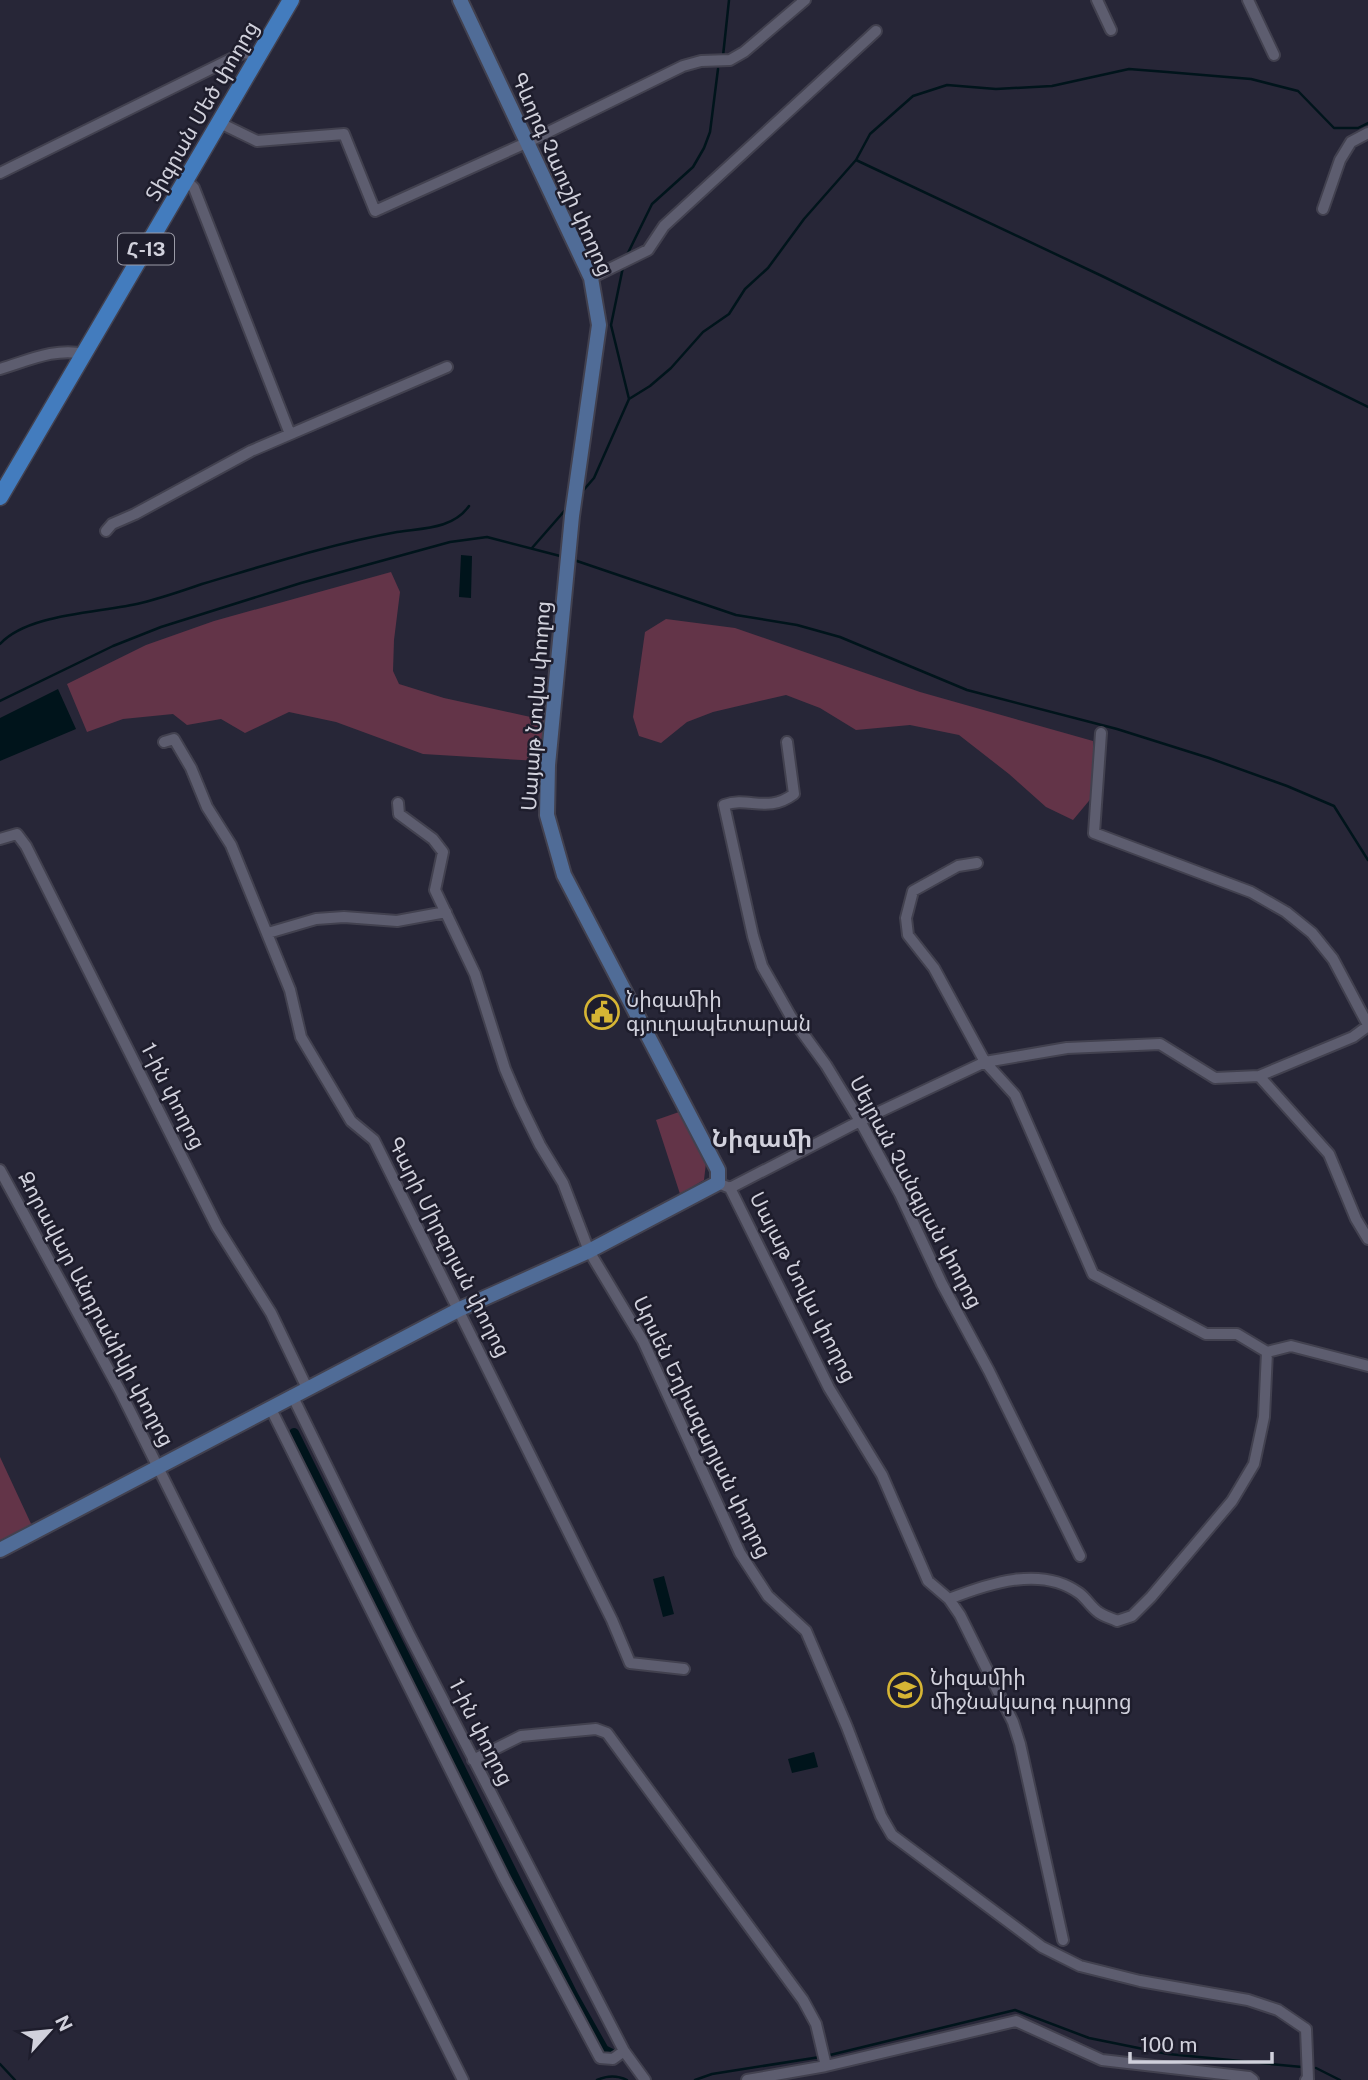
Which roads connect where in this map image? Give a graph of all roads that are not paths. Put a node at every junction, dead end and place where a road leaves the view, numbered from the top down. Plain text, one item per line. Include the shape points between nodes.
1 (291, 0) edge
2 (460, 0) edge
3 (805, 0) edge
4 (1097, 0) edge
5 (1248, 0) edge
6 (876, 30) dead end
7 (1111, 30) dead end
8 (260, 55) junction
9 (1274, 55) dead end
10 (220, 123) junction
11 (1368, 133) edge
12 (526, 142) junction
13 (0, 173) edge
14 (186, 180) junction
15 (1322, 209) dead end
16 (591, 278) junction
17 (84, 354) junction
18 (447, 366) dead end
19 (0, 369) edge
20 (290, 434) junction
21 (0, 498) edge
22 (572, 516) joint
23 (106, 531) dead end
24 (1101, 733) dead end
25 (164, 742) dead end
26 (787, 742) dead end
27 (398, 803) dead end
28 (0, 839) edge
29 (977, 863) dead end
30 (446, 912) junction
31 (268, 933) junction
32 (1368, 1025) edge
33 (985, 1062) junction
34 (1259, 1076) junction
35 (860, 1121) junction
36 (0, 1170) edge
37 (724, 1185) junction
38 (1368, 1238) edge
39 (589, 1251) junction
40 (460, 1309) junction
41 (1267, 1352) junction
42 (1368, 1366) edge
43 (307, 1388) junction
44 (292, 1395) junction
45 (270, 1407) junction
46 (158, 1466) junction
47 (0, 1550) edge
48 (1080, 1556) dead end
49 (949, 1599) junction
50 (409, 1634) junction
51 (389, 1644) junction
52 (684, 1669) dead end
53 (473, 1760) junction
54 (1063, 1940) dead end
55 (624, 2051) junction
56 (826, 2066) junction
57 (463, 2080) edge
58 (645, 2080) edge
59 (747, 2080) edge
60 (1254, 2080) edge
61 (1306, 2080) edge

1 - 8 main road, Տիգրան Մեծ փողոց / Հ-13
2 - 12 main road, Գևորգ Չաուշի փողոց
3 - 12 street via 730,60 683,66
4 - 7 street
5 - 9 street
6 - 16 street via 664,226 648,250
8 - 10 main road, Տիգրան Մեծ փողոց / Հ-13
8 - 13 street via 243,53
10 - 12 street via 257,141 344,134 375,211
10 - 14 main road, Տիգրան Մեծ փողոց / Հ-13
11 - 15 street via 1351,142 1340,160
12 - 16 main road, Գևորգ Չաուշի փողոց
14 - 17 main road, Տիգրան Մեծ փողոց / Հ-13
14 - 20 street via 194,188
16 - 22 main road, Գևորգ Չաուշի փողոց via 598,325
17 - 19 street via 57,352
17 - 21 main road, Տիգրան Մեծ փողոց / Հ-13
18 - 20 street
20 - 23 street
22 - 37 main road, Սայաթ Նովա փողոց via 547,815 564,875
24 - 32 street via 1094,833 1251,892 1286,912 1312,933 1333,959
25 - 31 street, Գարի Միրզոյան փողոց via 174,739 191,768
26 - 35 street, Սեյրան Չանգլյան փողոց via 794,794 782,803 723,805 762,966 790,1017
27 - 30 street, Արսեն Եղիազարյան փողոց via 399,814 443,852 435,890
28 - 43 street, 1-ին փողոց via 17,834 26,846 218,1227 271,1313
29 - 33 street via 958,866 913,891 906,918 908,935 933,968
30 - 31 street via 397,921 316,919
30 - 39 street, Արսեն Եղիազարյան փողոց via 475,974 505,1069 563,1183
31 - 40 street, Գարի Միրզոյան փողոց via 290,990 301,1037 351,1121 374,1140
32 - 34 street via 1353,1037
33 - 34 street via 1067,1048 1160,1044 1215,1078
33 - 35 street
33 - 41 street via 1015,1095 1093,1274 1206,1334 1237,1334
34 - 38 street via 1329,1154
35 - 37 street
35 - 48 street, Սեյրան Չանգլյան փողոց
36 - 46 street, Զորավար Անդրանիկի փողոց
37 - 39 main road
37 - 49 street, Սայաթ Նովա փողոց via 829,1388 882,1475 928,1581
39 - 40 main road
39 - 61 street, Արսեն Եղիազարյան փողոց via 643,1341 740,1553 768,1595 806,1632 892,1835 1042,1947 1080,1966 1278,2010 1306,2029
40 - 43 main road
40 - 52 street, Գարի Միրզոյան փողոց via 630,1663
41 - 42 street via 1291,1346
41 - 49 street via 1264,1418 1254,1464 1232,1501 1132,1616 1118,1621 1099,1614 1062,1583 1032,1578 978,1587
43 - 44 main road
44 - 45 main road
44 - 50 street, 1-ին փողոց
45 - 46 main road
45 - 51 street
46 - 47 main road
46 - 57 street, Զորավար Անդրանիկի փողոց
49 - 54 street, Սայաթ Նովա փողոց via 1013,1722
50 - 51 street
50 - 53 street, 1-ին փողոց
51 - 55 street via 503,1878 600,2058 613,2059
53 - 55 street, 1-ին փողոց
53 - 56 street via 521,1736 596,1729 607,1733 803,2000 816,2024
55 - 58 street, 1-ին փողոց
56 - 59 street
56 - 60 street via 1016,2021 1102,2060

